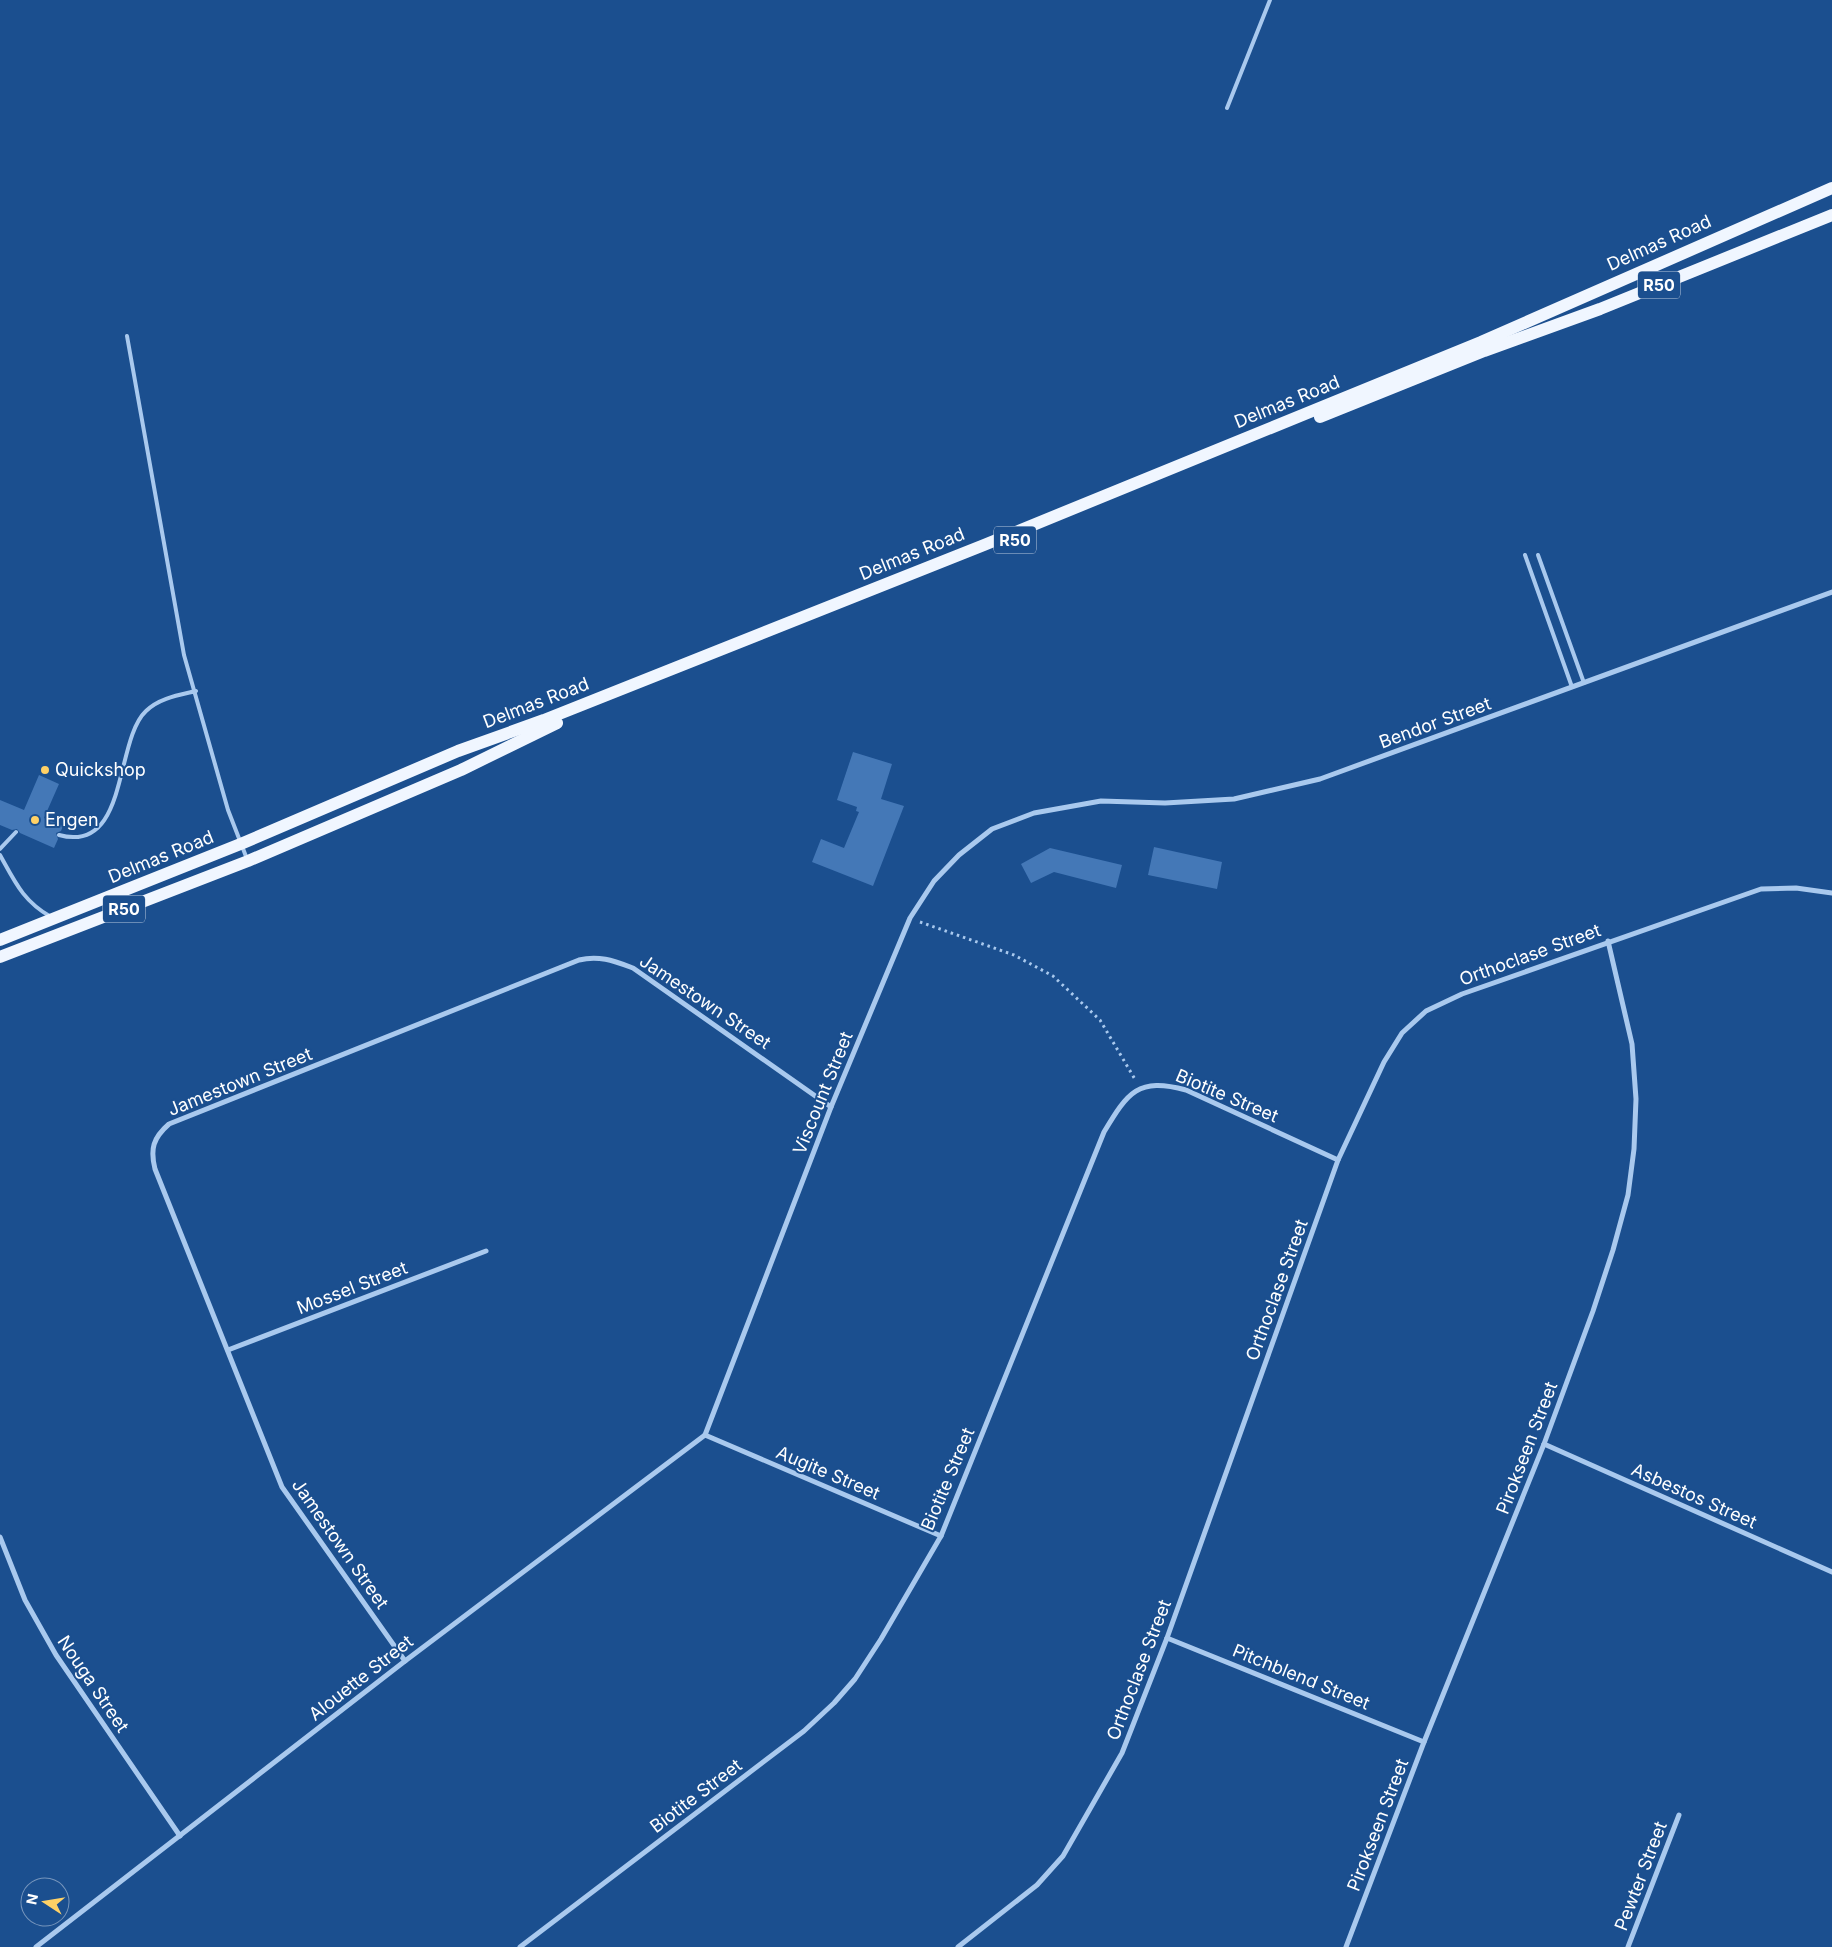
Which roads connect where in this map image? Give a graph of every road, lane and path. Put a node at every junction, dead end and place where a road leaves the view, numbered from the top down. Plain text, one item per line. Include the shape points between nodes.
1 (1270, 0) edge
2 (1227, 108) dead end
3 (1832, 181) edge
4 (1832, 188) edge
5 (1832, 215) edge
6 (1734, 230) junction
7 (127, 336) dead end
8 (1525, 555) dead end
9 (1538, 555) dead end
10 (1832, 592) edge
11 (1584, 683) junction
12 (1572, 687) junction
13 (196, 691) junction
14 (1034, 813) joint
15 (16, 832) dead end
16 (60, 835) dead end
17 (243, 843) junction
18 (0, 849) edge
19 (0, 854) edge
20 (248, 861) junction
21 (1832, 893) edge
22 (910, 918) junction
23 (55, 919) junction
24 (0, 940) edge
25 (1608, 941) junction
26 (0, 957) edge
27 (1140, 1088) junction
28 (831, 1107) junction
29 (1338, 1160) junction
30 (486, 1251) dead end
31 (228, 1350) junction
32 (706, 1435) junction
33 (1544, 1444) junction
34 (940, 1536) junction
35 (0, 1537) edge
36 (1832, 1572) edge
37 (1167, 1638) junction
38 (405, 1661) junction
39 (1424, 1742) junction
40 (1679, 1815) dead end
41 (180, 1836) junction
42 (36, 1947) edge
43 (520, 1947) edge
44 (958, 1947) edge
45 (1346, 1947) edge
46 (1628, 1947) edge

1 - 2 lane
3 - 6 main road
4 - 6 main road, Delmas Road / R50
5 - 20 main road, Delmas Road / R50 via 1600,309 1484,351 555,724 461,770
6 - 17 main road, Delmas Road / R50 via 1481,342 965,552 458,752
7 - 13 lane via 184,655
8 - 12 lane
9 - 11 lane
10 - 11 street, Bendor Street
11 - 12 street, Bendor Street
12 - 14 street, Bendor Street via 1320,779 1234,798 1165,803 1101,801
13 - 16 lane via 171,697 145,712 99,828 80,837
13 - 17 lane via 228,810
14 - 22 street, Viscount Street via 992,830 959,855 934,881
15 - 18 lane
17 - 20 lane
17 - 23 main road, Delmas Road / R50
19 - 23 lane via 28,901
20 - 26 main road, Delmas Road / R50
21 - 25 street, Orthoclase Street via 1796,888 1761,889
22 - 27 path via 1014,955 1054,976 1100,1020
22 - 28 street, Viscount Street
23 - 24 main road, Delmas Road / R50
25 - 29 street, Orthoclase Street via 1462,994 1426,1011 1402,1033 1384,1062
25 - 33 street, Pirokseen Street via 1632,1044 1636,1099 1633,1158 1628,1195 1614,1250
27 - 29 street, Biotite Street via 1163,1084 1186,1090
27 - 34 street, Biotite Street via 1120,1106 1104,1132
28 - 31 street, Jamestown Street via 633,968 593,956 169,1124 153,1144 155,1169
28 - 32 street, Viscount Street
29 - 37 street, Orthoclase Street
30 - 31 street, Mossel Street
31 - 38 street, Jamestown Street via 282,1487
32 - 34 street, Augite Street
32 - 38 street, Alouette Street
33 - 36 street, Asbestos Street
33 - 39 street, Pirokseen Street
34 - 43 street, Biotite Street via 881,1639 834,1703 804,1731
35 - 41 street, Nouga Street via 25,1600 56,1656
37 - 39 street, Pitchblend Street
37 - 44 street, Orthoclase Street via 1122,1753 1063,1856 1036,1885
38 - 41 street, Alouette Street
39 - 45 street, Pirokseen Street
40 - 46 street, Pewter Street
41 - 42 street, Alouette Street

